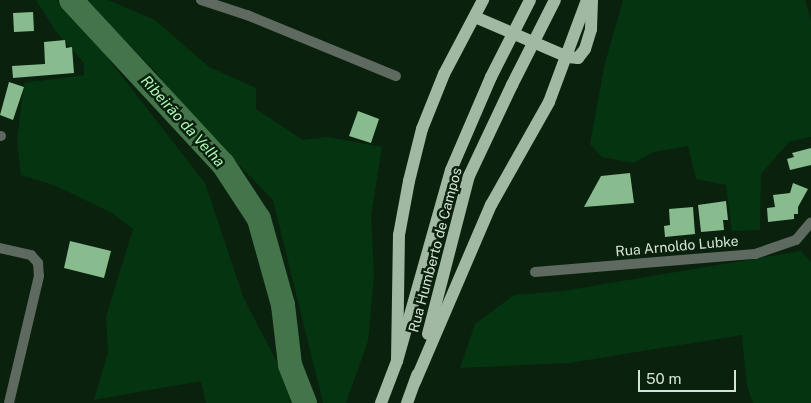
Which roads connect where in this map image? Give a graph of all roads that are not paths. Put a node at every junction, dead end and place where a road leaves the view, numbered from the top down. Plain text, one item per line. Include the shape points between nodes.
1 (201, 0) edge
2 (484, 0) edge
3 (530, 0) edge
4 (555, 0) edge
5 (587, 0) edge
6 (592, 0) edge
7 (475, 17) junction
8 (568, 57) junction
9 (396, 76) dead end
10 (811, 222) edge
11 (0, 248) edge
12 (535, 272) dead end
13 (397, 361) junction
14 (415, 382) junction
15 (10, 403) edge
16 (382, 403) edge
17 (407, 403) edge

1 - 9 street via 247,15
2 - 7 main road
3 - 13 main road, Rua Humberto de Campos, bridge via 491,77 451,170
4 - 14 main road, Rua Humberto de Campos, bridge via 469,176
5 - 8 main road
6 - 8 main road via 591,29 585,49 578,58
7 - 8 main road
7 - 13 main road via 444,74 422,129 410,181 400,235
8 - 14 main road via 548,102 491,205
10 - 12 street, Rua Arnoldo Lubke via 796,240 755,254
11 - 15 street via 31,255 38,263 39,276
13 - 16 main road, Rua Humberto de Campos
14 - 17 main road, Rua Humberto de Campos

